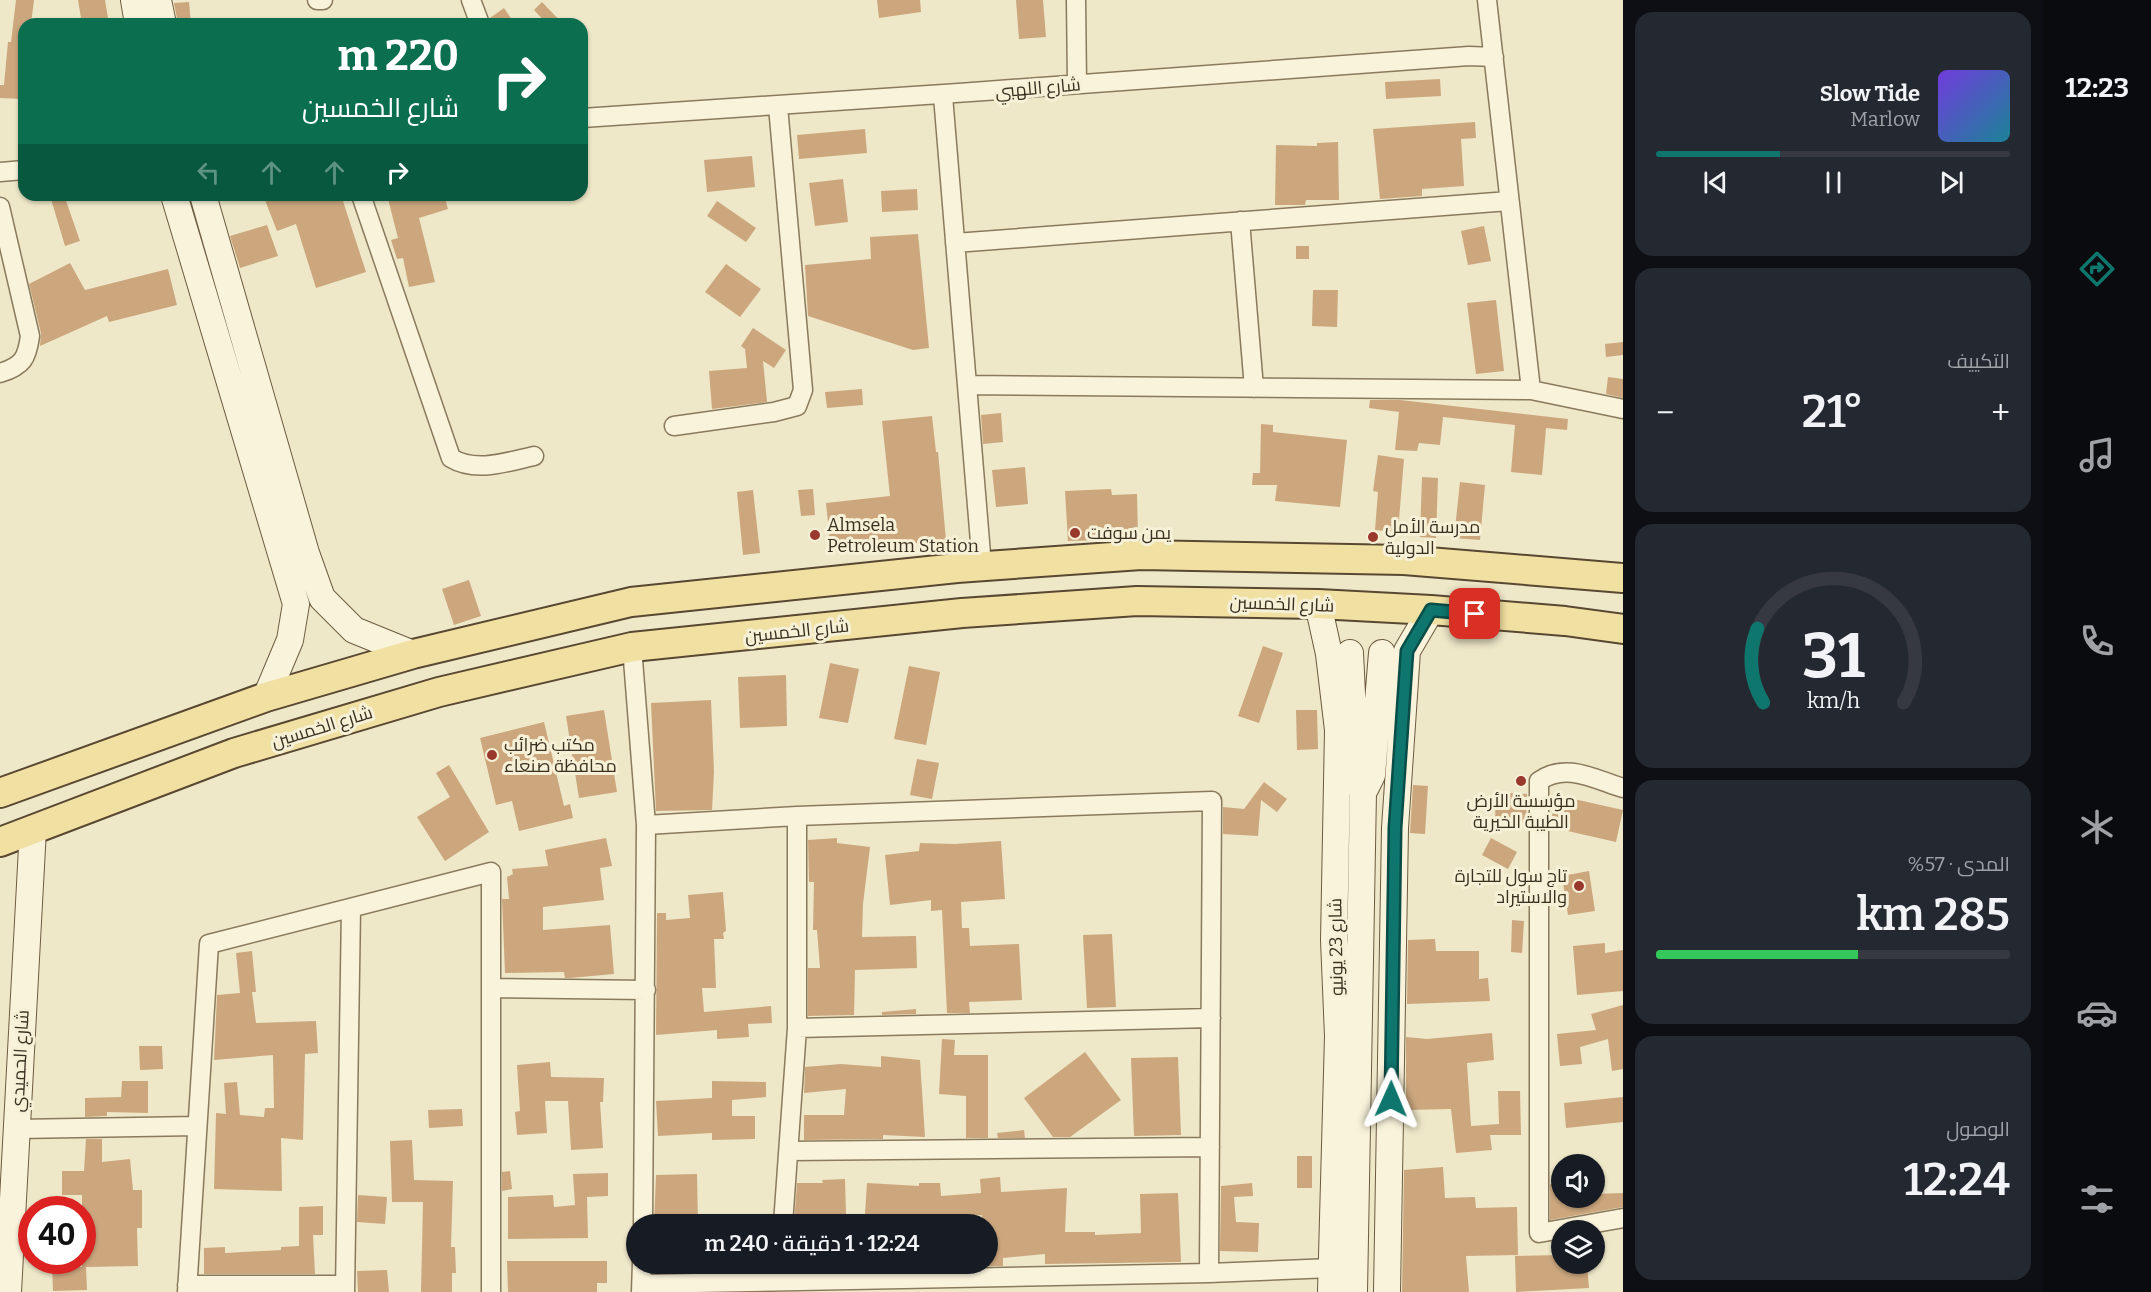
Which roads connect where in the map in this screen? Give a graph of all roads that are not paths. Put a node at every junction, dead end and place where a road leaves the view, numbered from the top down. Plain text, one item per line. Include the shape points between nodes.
1 (134, 0) edge
2 (158, 0) edge
3 (317, 0) edge
4 (323, 0) edge
5 (471, 0) edge
6 (1076, 0) edge
7 (1488, 0) edge
8 (137, 18) edge
9 (161, 18) edge
10 (478, 18) edge
11 (1494, 57) junction
12 (1077, 84) junction
13 (943, 96) junction
14 (778, 106) junction
15 (588, 118) edge
16 (18, 170) edge
17 (0, 172) edge
18 (176, 201) edge
19 (205, 201) edge
20 (363, 201) edge
21 (1509, 201) junction
22 (0, 207) edge
23 (1240, 221) junction
24 (955, 243) junction
25 (0, 373) edge
26 (967, 386) junction
27 (1254, 388) junction
28 (1531, 390) junction
29 (1623, 409) edge
30 (674, 426) dead end
31 (534, 456) dead end
32 (969, 567) junction
33 (863, 578) junction
34 (1623, 578) edge
35 (322, 598) junction
36 (296, 604) junction
37 (1318, 604) junction
38 (1431, 610) junction
39 (962, 613) junction
40 (868, 623) junction
41 (1623, 629) edge
42 (632, 647) junction
43 (1395, 652) junction
44 (1340, 653) junction
45 (413, 654) junction
46 (266, 697) junction
47 (1623, 788) edge
48 (1363, 792) junction
49 (0, 793) edge
50 (797, 816) junction
51 (646, 825) junction
52 (33, 829) junction
53 (0, 842) edge
54 (351, 908) junction
55 (491, 988) junction
56 (646, 990) junction
57 (1210, 1018) junction
58 (797, 1028) junction
59 (197, 1126) junction
60 (17, 1130) junction
61 (1210, 1147) junction
62 (789, 1150) junction
63 (643, 1214) edge
64 (784, 1214) edge
65 (1623, 1218) edge
66 (1209, 1273) junction
67 (763, 1274) edge
68 (815, 1274) edge
69 (1332, 1280) edge
70 (1108, 1283) edge
71 (989, 1284) edge
72 (187, 1288) edge
73 (345, 1288) edge
74 (642, 1288) edge
75 (8, 1292) edge
76 (491, 1292) edge
77 (1354, 1292) edge
78 (1387, 1292) edge

1 - 8 street
2 - 9 street
3 - 4 street
5 - 10 street
6 - 12 street
7 - 11 street
11 - 12 street, شارع اللهبي
11 - 21 street
12 - 13 street, شارع اللهبي
13 - 14 street, شارع اللهبي
13 - 24 street
14 - 15 street, شارع اللهبي
14 - 30 street via 803,390 797,406
16 - 17 street
18 - 36 street
19 - 35 street
20 - 31 street via 451,458 466,467
21 - 23 street
21 - 28 street
22 - 25 street via 30,336 27,356 12,369
23 - 24 street
23 - 27 street
24 - 26 street
26 - 27 street
26 - 32 street
27 - 28 street
28 - 29 street
32 - 33 main road
32 - 34 main road via 1153,555 1404,560
32 - 39 main road
33 - 40 main road
33 - 45 main road via 631,602
35 - 36 street via 312,610 303,610
35 - 45 street via 354,630
36 - 46 street via 290,640
37 - 38 main road, شارع الخمسين
37 - 39 main road, شارع الخمسين via 1137,601
37 - 44 street, شارع 23 يونيو
38 - 41 main road, شارع الخمسين
38 - 43 street
39 - 40 main road, شارع الخمسين
40 - 42 main road, شارع الخمسين
42 - 51 street
42 - 52 main road, شارع الخمسين via 439,692 234,753
43 - 44 street
43 - 48 street via 1372,775
43 - 78 street
44 - 48 street via 1356,777
44 - 69 street, شارع 23 يونيو
45 - 46 main road
46 - 49 main road
47 - 65 street via 1568,771 1552,772 1539,781 1539,1233
48 - 77 street
50 - 51 street
50 - 57 street via 1212,801
50 - 58 street
51 - 56 street
52 - 53 main road, شارع الخمسين
52 - 60 street, شارع الحميدي
54 - 55 street via 491,872
54 - 59 street via 209,945
54 - 73 street
55 - 56 street
55 - 76 street
56 - 63 street
57 - 58 street
57 - 61 street
58 - 62 street
59 - 60 street
59 - 72 street
60 - 75 street, شارع الحميدي
61 - 62 street
61 - 66 street
62 - 64 street
66 - 69 street
66 - 70 street
67 - 74 street
68 - 71 street
70 - 71 street
72 - 73 street

